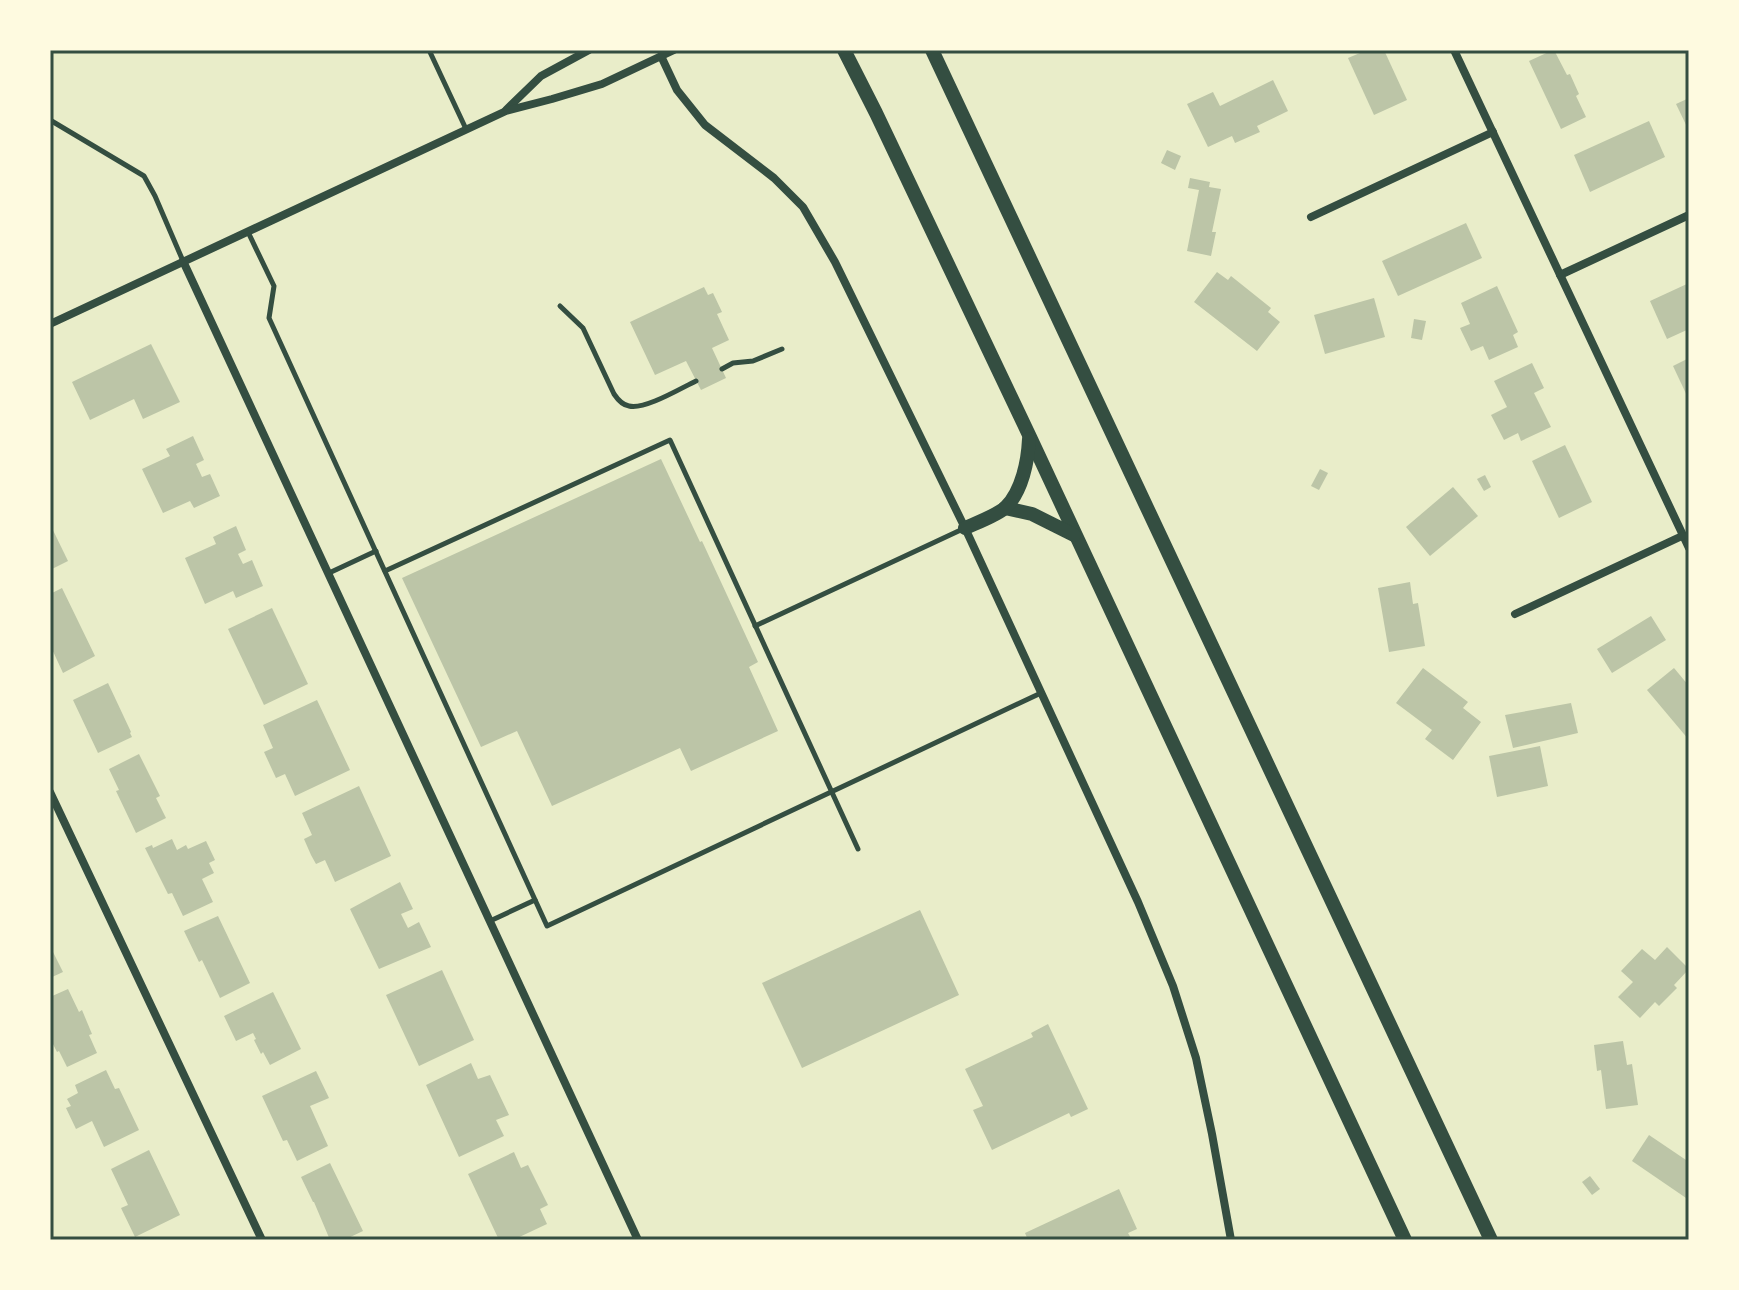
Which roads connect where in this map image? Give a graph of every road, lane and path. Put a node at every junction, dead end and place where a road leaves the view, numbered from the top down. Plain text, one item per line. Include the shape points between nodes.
1 (429, 50) edge
2 (589, 50) edge
3 (674, 50) edge
4 (844, 50) edge
5 (932, 50) edge
6 (1454, 50) edge
7 (661, 56) junction
8 (506, 111) junction
9 (50, 120) edge
10 (466, 129) junction
11 (1493, 132) junction
12 (1689, 215) edge
13 (1311, 217) dead end
14 (247, 231) junction
15 (183, 261) junction
16 (1560, 275) junction
17 (560, 306) dead end
18 (50, 324) edge
19 (782, 349) dead end
20 (722, 369) dead end
21 (696, 381) dead end
22 (1030, 437) junction
23 (1005, 508) junction
24 (965, 528) junction
25 (1074, 535) junction
26 (1682, 536) junction
27 (1689, 548) edge
28 (376, 551) junction
29 (385, 571) junction
30 (328, 574) junction
31 (1515, 614) dead end
32 (755, 626) junction
33 (1041, 693) junction
34 (50, 792) edge
35 (832, 792) junction
36 (858, 849) dead end
37 (535, 900) junction
38 (490, 921) junction
39 (262, 1240) edge
40 (638, 1240) edge
41 (1231, 1240) edge
42 (1405, 1240) edge
43 (1491, 1240) edge

1 - 10 lane
2 - 8 street via 541,76
3 - 7 street
4 - 22 main road
5 - 43 main road
6 - 11 street
7 - 8 street via 602,84
7 - 24 street via 677,90 705,125 803,207
8 - 10 street
9 - 15 lane via 144,176
10 - 14 street
11 - 13 street
11 - 16 street
12 - 16 street
14 - 15 street
14 - 28 lane via 274,286 269,318
15 - 18 street
15 - 30 street
16 - 26 street
17 - 21 lane via 583,328 621,402 642,407
19 - 20 lane
22 - 23 main road via 1023,477
22 - 25 main road
23 - 24 main road
23 - 25 main road via 1032,514
24 - 32 lane
24 - 33 street
25 - 42 main road
26 - 27 street
26 - 31 street
28 - 29 lane
28 - 30 lane
29 - 32 lane via 670,440
29 - 37 lane
30 - 38 street
32 - 35 lane
33 - 35 lane
33 - 41 street via 1179,1004 1203,1088
34 - 39 street
35 - 36 lane
35 - 37 lane via 547,926
37 - 38 lane
38 - 40 street

